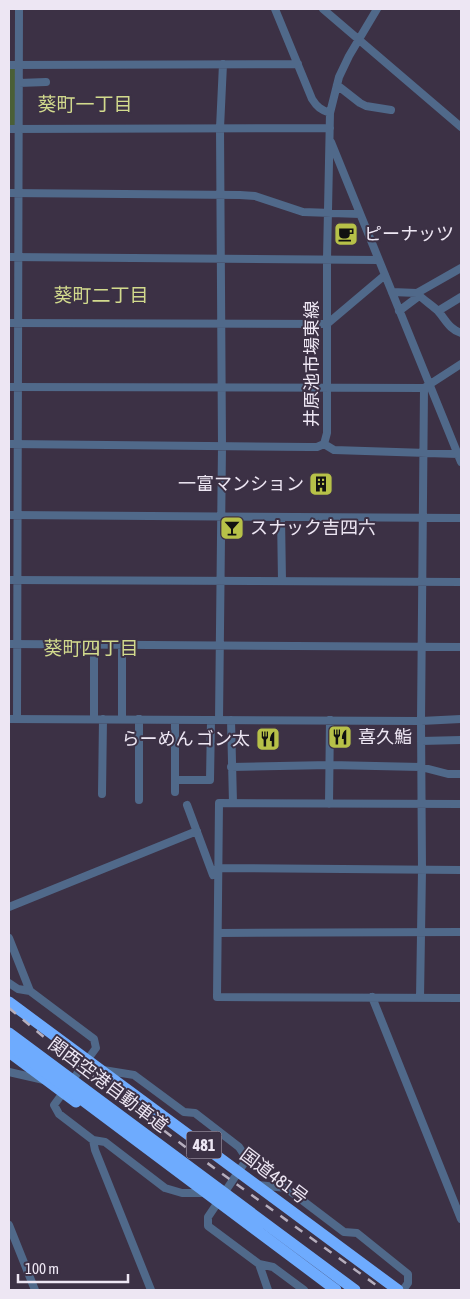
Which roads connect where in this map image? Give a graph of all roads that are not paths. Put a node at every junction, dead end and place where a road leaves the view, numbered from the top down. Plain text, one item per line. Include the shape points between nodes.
1 (19, 9) edge
2 (276, 9) edge
3 (323, 9) edge
4 (377, 9) edge
5 (359, 39) junction
6 (223, 64) junction
7 (298, 64) junction
8 (9, 65) edge
9 (20, 65) junction
10 (46, 82) dead end
11 (19, 83) junction
12 (337, 85) junction
13 (391, 110) dead end
14 (330, 113) junction
15 (461, 127) edge
16 (9, 128) edge
17 (220, 128) junction
18 (330, 128) junction
19 (20, 129) junction
20 (329, 138) junction
21 (9, 194) edge
22 (19, 194) junction
23 (221, 195) junction
24 (328, 213) junction
25 (360, 214) junction
26 (13, 257) edge
27 (220, 258) junction
28 (327, 259) junction
29 (378, 260) junction
30 (460, 270) edge
31 (385, 275) junction
32 (392, 292) junction
33 (418, 294) junction
34 (461, 297) edge
35 (438, 310) junction
36 (399, 311) junction
37 (9, 324) edge
38 (18, 324) junction
39 (220, 324) junction
40 (327, 324) junction
41 (461, 333) edge
42 (461, 364) edge
43 (13, 387) edge
44 (427, 387) junction
45 (220, 388) junction
46 (326, 388) junction
47 (13, 444) edge
48 (324, 444) junction
49 (222, 446) junction
50 (423, 454) junction
51 (458, 454) junction
52 (461, 462) edge
53 (9, 515) edge
54 (18, 516) junction
55 (220, 517) junction
56 (281, 517) junction
57 (422, 518) junction
58 (461, 518) edge
59 (13, 580) edge
60 (220, 581) junction
61 (282, 581) junction
62 (422, 582) junction
63 (461, 582) edge
64 (12, 644) edge
65 (94, 645) junction
66 (122, 645) junction
67 (220, 646) junction
68 (421, 647) junction
69 (461, 647) edge
70 (13, 718) edge
71 (94, 719) junction
72 (102, 719) junction
73 (122, 719) junction
74 (139, 719) junction
75 (461, 719) edge
76 (175, 720) junction
77 (215, 720) junction
78 (231, 720) junction
79 (330, 720) junction
80 (421, 721) junction
81 (461, 740) edge
82 (421, 741) junction
83 (231, 766) junction
84 (330, 766) junction
85 (421, 767) junction
86 (461, 774) edge
87 (175, 780) junction
88 (175, 792) dead end
89 (102, 794) dead end
90 (139, 800) dead end
91 (233, 803) junction
92 (329, 804) junction
93 (421, 804) junction
94 (461, 804) edge
95 (186, 806) dead end
96 (196, 831) junction
97 (215, 869) junction
98 (422, 870) junction
99 (461, 870) edge
100 (9, 907) edge
101 (420, 932) junction
102 (461, 932) edge
103 (218, 934) junction
104 (9, 938) edge
105 (9, 983) edge
106 (30, 992) junction
107 (372, 998) junction
108 (420, 998) junction
109 (461, 998) edge
110 (9, 1002) edge
111 (9, 1033) edge
112 (9, 1044) edge
113 (9, 1052) edge
114 (88, 1059) junction
115 (103, 1070) junction
116 (10, 1074) edge
117 (46, 1080) junction
118 (63, 1093) junction
119 (93, 1140) junction
120 (240, 1172) junction
121 (258, 1185) junction
122 (201, 1193) junction
123 (216, 1205) junction
124 (461, 1219) edge
125 (9, 1225) edge
126 (259, 1264) junction
127 (35, 1290) edge
128 (151, 1290) edge
129 (268, 1290) edge
130 (304, 1290) edge
131 (331, 1290) edge
132 (336, 1290) edge
133 (355, 1290) edge
134 (398, 1290) edge
135 (403, 1290) edge

1 - 9 street
2 - 7 street
3 - 5 street
4 - 5 street, 井原池市場東線
5 - 12 street, 井原池市場東線
5 - 15 street
6 - 7 street
6 - 9 street
6 - 17 street
7 - 14 street via 316,106
8 - 9 street
9 - 11 street
10 - 11 street
11 - 19 street
12 - 13 street via 366,106
12 - 14 street, 井原池市場東線
14 - 18 street, 井原池市場東線
16 - 19 street
17 - 18 street
17 - 19 street
17 - 23 street
18 - 20 street, 井原池市場東線
19 - 22 street
20 - 24 street, 井原池市場東線
20 - 25 street
21 - 22 street
22 - 23 street
22 - 26 street
23 - 24 street via 256,196 303,212
23 - 27 street
24 - 25 street
24 - 28 street, 井原池市場東線
25 - 29 street
26 - 27 street
26 - 38 street
27 - 28 street
27 - 39 street
28 - 29 street
28 - 40 street, 井原池市場東線
29 - 31 street
30 - 33 street
31 - 32 street
31 - 40 street
32 - 33 street
32 - 36 street
33 - 35 street
33 - 36 street
34 - 35 street
35 - 41 street via 454,331
36 - 44 street
37 - 38 street
38 - 39 street
38 - 43 street
39 - 40 street
39 - 45 street
40 - 46 street, 井原池市場東線
42 - 44 street
43 - 45 street
43 - 47 street
44 - 46 street
44 - 50 street
44 - 51 street
45 - 46 street
45 - 49 street
46 - 48 street, 井原池市場東線 via 327,433
47 - 49 street, 井原池市場東線
47 - 54 street
48 - 49 street, 井原池市場東線 via 317,447
48 - 50 street via 334,450
49 - 55 street
50 - 51 street
50 - 57 street
51 - 52 street
53 - 54 street
54 - 55 street
54 - 59 street
55 - 56 street
55 - 60 street
56 - 57 street
56 - 61 street
57 - 58 street
57 - 62 street
59 - 60 street
59 - 64 street
60 - 61 street
60 - 67 street
61 - 62 street
62 - 63 street
62 - 68 street
64 - 65 street
64 - 70 street
65 - 66 street
65 - 71 street
66 - 67 street
66 - 73 street
67 - 68 street
67 - 77 street
68 - 69 street
68 - 80 street
70 - 71 street
71 - 72 street
72 - 73 street
72 - 89 street
73 - 74 street
74 - 76 street
74 - 90 street
75 - 80 street
76 - 77 street
76 - 87 street
77 - 78 street
77 - 87 street via 210,780
78 - 79 street
78 - 83 street
79 - 80 street
79 - 84 street
80 - 82 street
81 - 82 street
82 - 85 street
83 - 84 street
83 - 91 street
84 - 85 street
84 - 92 street
85 - 86 street
85 - 93 street
87 - 88 street
91 - 92 street
91 - 97 street via 219,803
92 - 93 street
93 - 94 street
93 - 98 street
95 - 96 street
96 - 97 street
96 - 100 street
97 - 98 street
97 - 103 street
98 - 99 street
98 - 101 street
101 - 102 street
101 - 103 street
101 - 108 street
103 - 107 street via 217,997
104 - 106 street
105 - 106 street
106 - 114 street via 94,1039 96,1048
107 - 108 street
107 - 124 street
108 - 109 street
110 - 114 highway, 国道481号 / 481
111 - 133 highway, 関西空港自動車道, bridge
112 - 132 highway, 関西空港自動車道, bridge
113 - 117 highway, 481
114 - 115 highway, 国道481号 / 481
114 - 118 street
115 - 120 highway, 国道481号 / 481
115 - 120 street via 134,1075 184,1112 195,1113 239,1147 247,1159
116 - 117 street
117 - 118 highway, 481
118 - 119 street via 54,1105 59,1114
118 - 122 highway, 481
119 - 122 street via 104,1142 165,1188
119 - 128 street
120 - 121 highway, 国道481号 / 481
120 - 123 street
121 - 134 highway, 国道481号 / 481
121 - 135 street via 286,1188 344,1232 357,1233 408,1274 408,1283
122 - 123 highway, 481
123 - 126 street via 208,1217 208,1226
123 - 131 highway, 481
125 - 127 street
126 - 129 street
126 - 130 street via 273,1267

